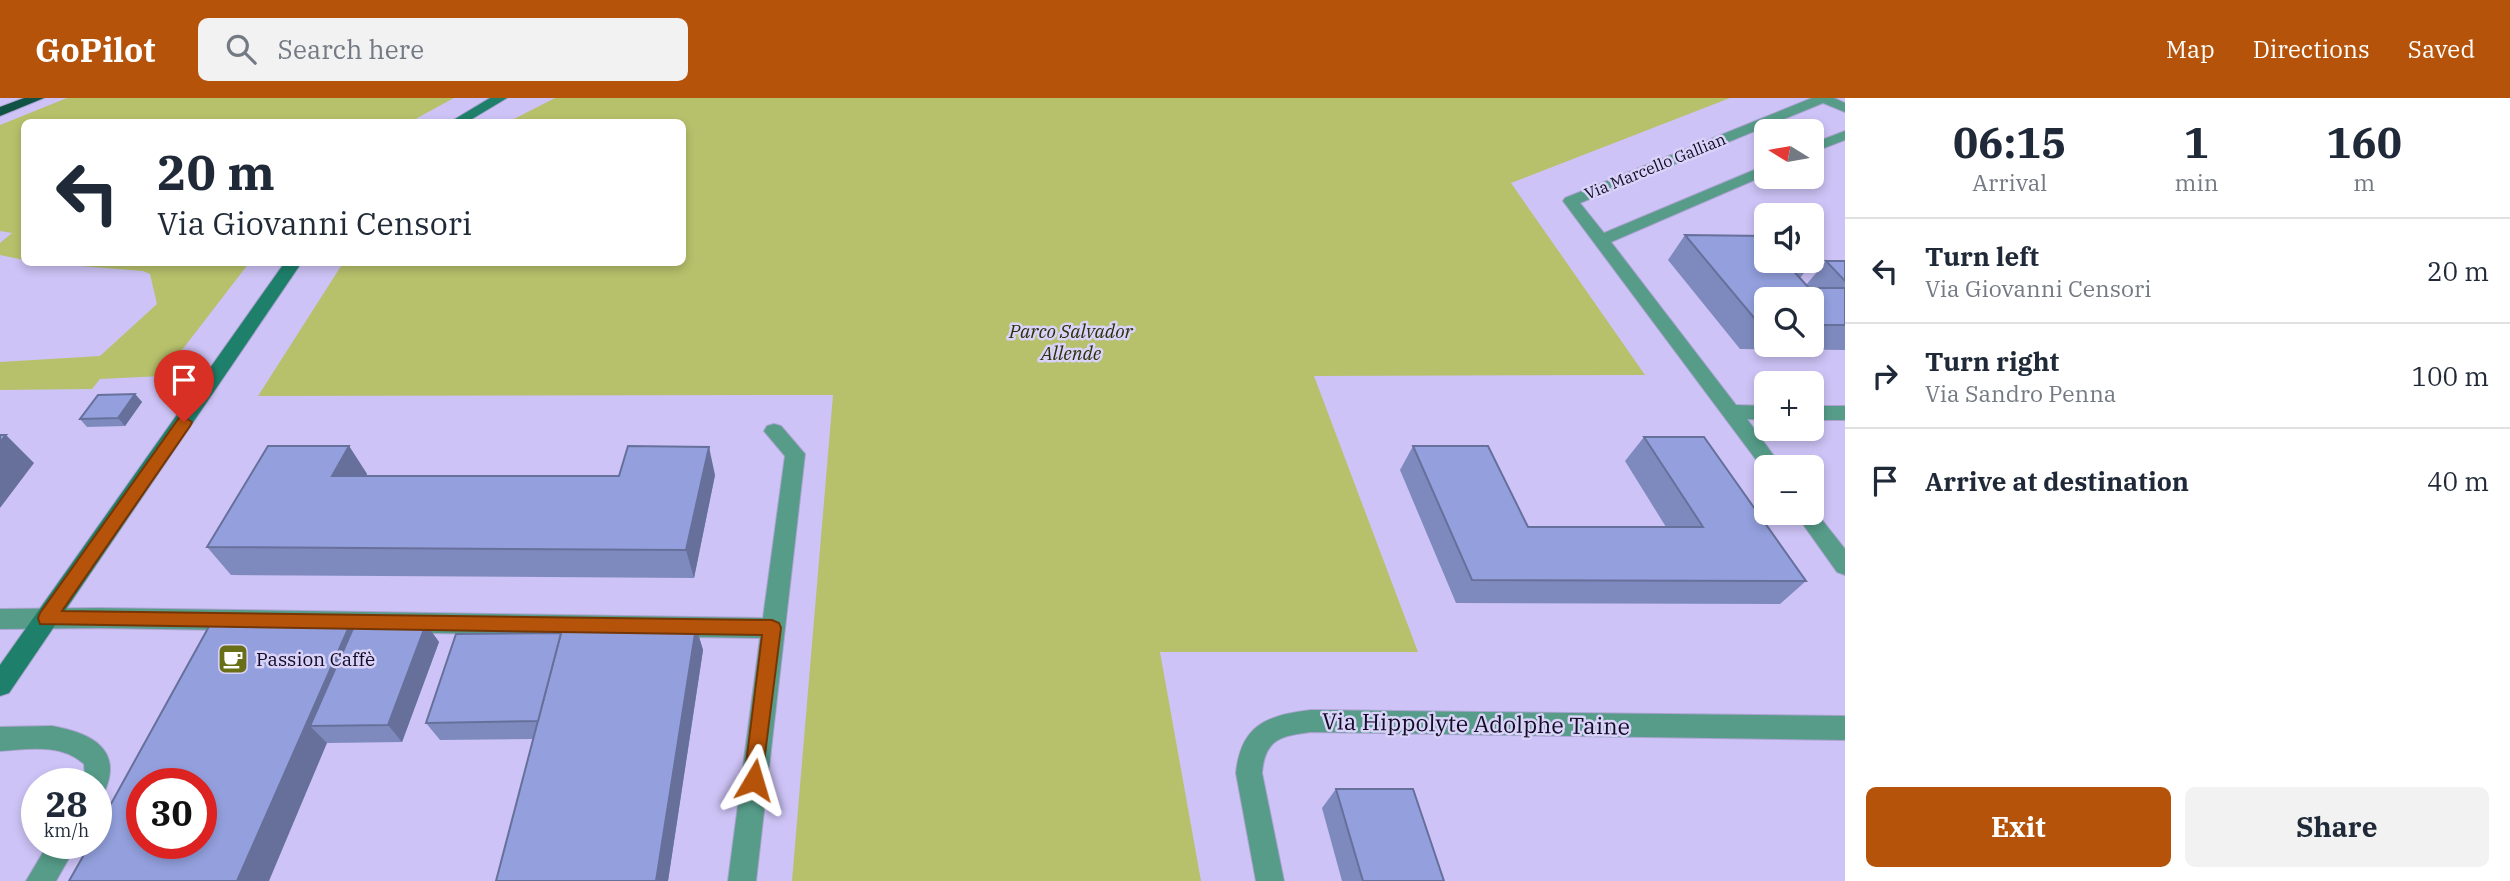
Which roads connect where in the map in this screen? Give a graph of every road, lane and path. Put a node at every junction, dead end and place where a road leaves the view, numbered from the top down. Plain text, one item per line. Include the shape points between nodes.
1 (37, 98) edge
2 (500, 98) edge
3 (1823, 98) edge
4 (1845, 108) edge
5 (0, 112) edge
6 (462, 119) edge
7 (1845, 135) edge
8 (1824, 144) edge
9 (1754, 174) edge
10 (1602, 240) junction
11 (291, 266) edge
12 (1731, 412) junction
13 (1754, 413) edge
14 (1824, 413) edge
15 (1845, 413) edge
16 (774, 431) dead end
17 (1763, 455) edge
18 (1814, 525) edge
19 (1845, 566) edge
20 (47, 618) junction
21 (0, 619) edge
22 (772, 628) junction
23 (0, 685) edge
24 (1845, 728) edge
25 (0, 738) edge
26 (96, 768) edge
27 (54, 859) edge
28 (40, 881) edge
29 (742, 881) edge
30 (1270, 881) edge

1 - 5 highway
2 - 6 street
3 - 4 street
3 - 10 street, Via Marcello Gallian via 1572,201
7 - 8 street
9 - 10 street
10 - 12 street, Via Marcello Gallian
11 - 20 street
12 - 13 street
12 - 17 street, Via Marcello Gallian
14 - 15 street
16 - 22 street via 795,454
18 - 19 street
20 - 21 street
20 - 22 street
20 - 23 street
22 - 29 street
24 - 30 street, Via Hippolyte Adolphe Taine via 1284,724 1265,733 1249,755
25 - 26 street via 52,738 86,747 97,759
27 - 28 street

